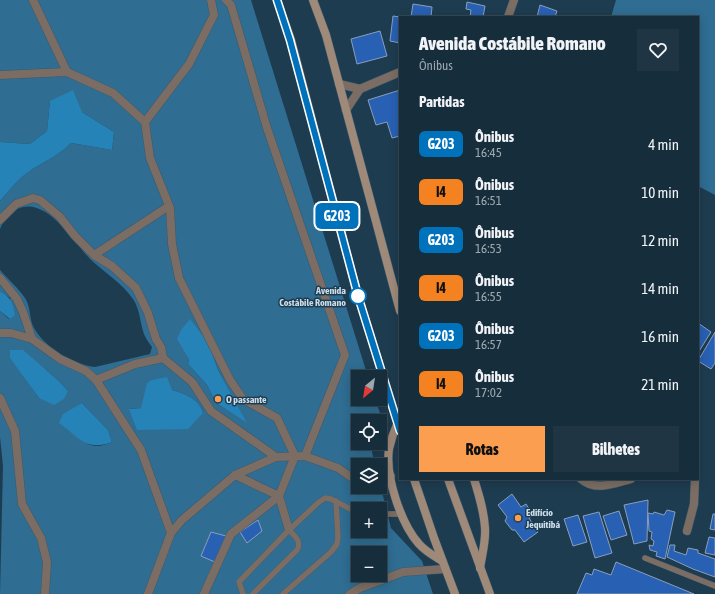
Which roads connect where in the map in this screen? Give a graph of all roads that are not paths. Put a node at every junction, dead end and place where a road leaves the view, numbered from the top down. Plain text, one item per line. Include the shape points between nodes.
1 (33, 0) edge
2 (211, 0) edge
3 (226, 0) edge
4 (276, 0) edge
5 (313, 0) edge
6 (514, 0) edge
7 (508, 16) edge
8 (67, 72) junction
9 (399, 72) edge
10 (0, 75) edge
11 (338, 84) junction
12 (360, 89) junction
13 (346, 110) junction
14 (145, 122) junction
15 (169, 206) junction
16 (0, 220) edge
17 (94, 256) junction
18 (0, 278) edge
19 (399, 308) edge
20 (0, 333) edge
21 (32, 339) junction
22 (163, 358) junction
23 (96, 380) junction
24 (0, 398) edge
25 (399, 421) edge
26 (295, 456) junction
27 (305, 456) junction
28 (276, 457) junction
29 (236, 475) junction
30 (391, 476) junction
31 (351, 477) edge
32 (387, 477) edge
33 (414, 480) edge
34 (448, 480) edge
35 (474, 480) edge
36 (582, 480) edge
37 (627, 480) edge
38 (695, 480) edge
39 (279, 496) junction
40 (336, 501) junction
41 (351, 509) edge
42 (387, 514) edge
43 (400, 514) junction
44 (289, 530) junction
45 (687, 531) dead end
46 (171, 533) junction
47 (645, 558) dead end
48 (442, 560) junction
49 (480, 569) junction
50 (445, 570) junction
51 (715, 586) edge
52 (45, 594) edge
53 (148, 594) edge
54 (204, 594) edge
55 (243, 594) edge
56 (253, 594) edge
57 (283, 594) edge
58 (350, 594) edge
59 (455, 594) edge
60 (490, 594) edge

1 - 8 street
2 - 14 street via 214,15 189,64
3 - 27 street via 231,5 267,128 345,355
4 - 25 main road via 290,40 358,296
5 - 11 main road via 326,35
6 - 7 street
8 - 10 street
8 - 14 street via 113,93
9 - 12 street
11 - 12 street
11 - 13 main road
12 - 13 street
13 - 19 main road
14 - 15 street via 150,158
15 - 17 street
15 - 26 street via 172,244 179,278 230,380 243,399 277,418
16 - 17 street via 16,204 33,198 40,200 60,217
17 - 22 street via 112,266 136,288 148,313
18 - 21 street via 17,299
20 - 21 street via 11,333
21 - 23 street via 60,359 86,371
22 - 23 street via 135,364
22 - 28 street via 192,382 211,411
23 - 46 street via 141,450
24 - 52 street via 15,431 22,504 41,538 47,562
25 - 30 main road via 389,450
26 - 27 street
26 - 28 street
26 - 39 street
27 - 31 street via 338,468
28 - 29 street
29 - 39 street
29 - 46 street via 182,520
30 - 32 street
30 - 43 main road
33 - 48 main road
34 - 49 main road
35 - 49 main road via 485,528
36 - 37 street via 602,487
38 - 45 street via 694,504
39 - 44 street
39 - 54 street via 231,534
40 - 41 lane
40 - 44 lane via 324,498
40 - 57 lane via 337,544
42 - 43 lane
43 - 48 main road via 406,528 421,546
44 - 55 lane via 239,582
44 - 56 lane via 299,541 300,546
46 - 53 street
47 - 51 lane
48 - 50 main road
49 - 60 main road
50 - 58 street via 403,572
50 - 59 main road

